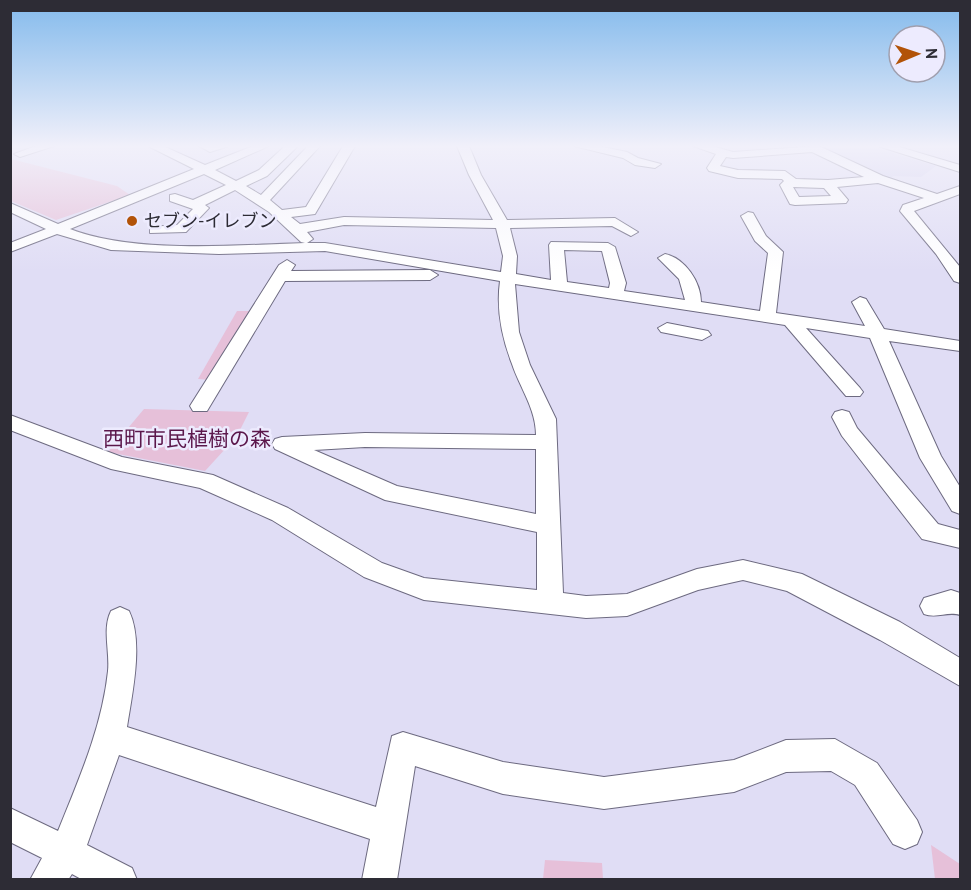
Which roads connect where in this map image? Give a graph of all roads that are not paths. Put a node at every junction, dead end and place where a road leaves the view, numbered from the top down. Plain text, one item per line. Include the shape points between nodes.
1 (162, 188) edge
2 (231, 188) edge
3 (240, 188) edge
4 (275, 188) edge
5 (324, 188) edge
6 (482, 188) edge
7 (787, 188) edge
8 (831, 188) edge
9 (905, 188) edge
10 (960, 190) edge
11 (175, 198) dead end
12 (937, 198) junction
13 (262, 201) junction
14 (194, 205) junction
15 (10, 207) edge
16 (278, 214) junction
17 (748, 216) dead end
18 (502, 224) junction
19 (297, 229) junction
20 (59, 230) junction
21 (155, 230) dead end
22 (631, 232) dead end
23 (306, 247) junction
24 (10, 248) edge
25 (665, 258) dead end
26 (285, 269) junction
27 (469, 273) junction
28 (509, 278) junction
29 (960, 278) edge
30 (560, 286) junction
31 (615, 294) junction
32 (860, 302) dead end
33 (693, 306) junction
34 (767, 317) junction
35 (790, 320) junction
36 (667, 328) dead end
37 (877, 333) junction
38 (702, 335) dead end
39 (960, 346) edge
40 (853, 392) dead end
41 (200, 406) dead end
42 (842, 417) dead end
43 (10, 422) edge
44 (547, 442) junction
45 (960, 505) edge
46 (547, 525) junction
47 (960, 539) edge
48 (550, 603) junction
49 (960, 604) edge
50 (933, 606) dead end
51 (120, 619) dead end
52 (960, 673) edge
53 (110, 737) junction
54 (10, 824) edge
55 (388, 828) junction
56 (905, 832) dead end
57 (67, 852) junction
58 (47, 879) edge
59 (120, 879) edge
60 (379, 879) edge

1 - 20 street
2 - 14 street
3 - 13 street
4 - 13 street
5 - 16 street via 310,211
6 - 18 street
7 - 8 street via 795,201 841,200
9 - 12 street
10 - 12 street
11 - 14 street
12 - 29 street via 907,211
13 - 16 street
14 - 21 street via 202,208 181,229
15 - 20 street
16 - 19 street
17 - 34 street via 760,238 776,252
18 - 19 street via 344,222
18 - 22 street via 615,222
18 - 28 street via 510,256
19 - 23 street
20 - 23 street via 88,241 133,248
20 - 24 street
23 - 26 street
23 - 27 street
25 - 33 street via 681,268 695,293
26 - 27 street via 374,276
26 - 41 street
27 - 28 street
28 - 30 street
28 - 44 street via 506,296 510,332 546,419
30 - 31 street
30 - 31 street via 556,245 608,247 618,283
31 - 33 street
32 - 37 street
33 - 34 street
34 - 35 street
35 - 37 street
35 - 40 street
36 - 38 street
37 - 39 street
37 - 45 street via 931,458
42 - 47 street via 930,532
43 - 48 street via 119,464 204,481 280,514 373,570 424,589
44 - 46 street
44 - 46 street via 365,440 282,444 393,494
46 - 48 street
48 - 52 street via 586,607 627,605 697,580 743,570 793,582 890,631
49 - 50 street via 951,601
51 - 53 street via 122,670
53 - 55 street
53 - 57 street
54 - 57 street
55 - 56 street via 403,747 503,778 604,793 734,776 786,756 834,755 866,774
55 - 60 street
57 - 58 street
57 - 59 street

